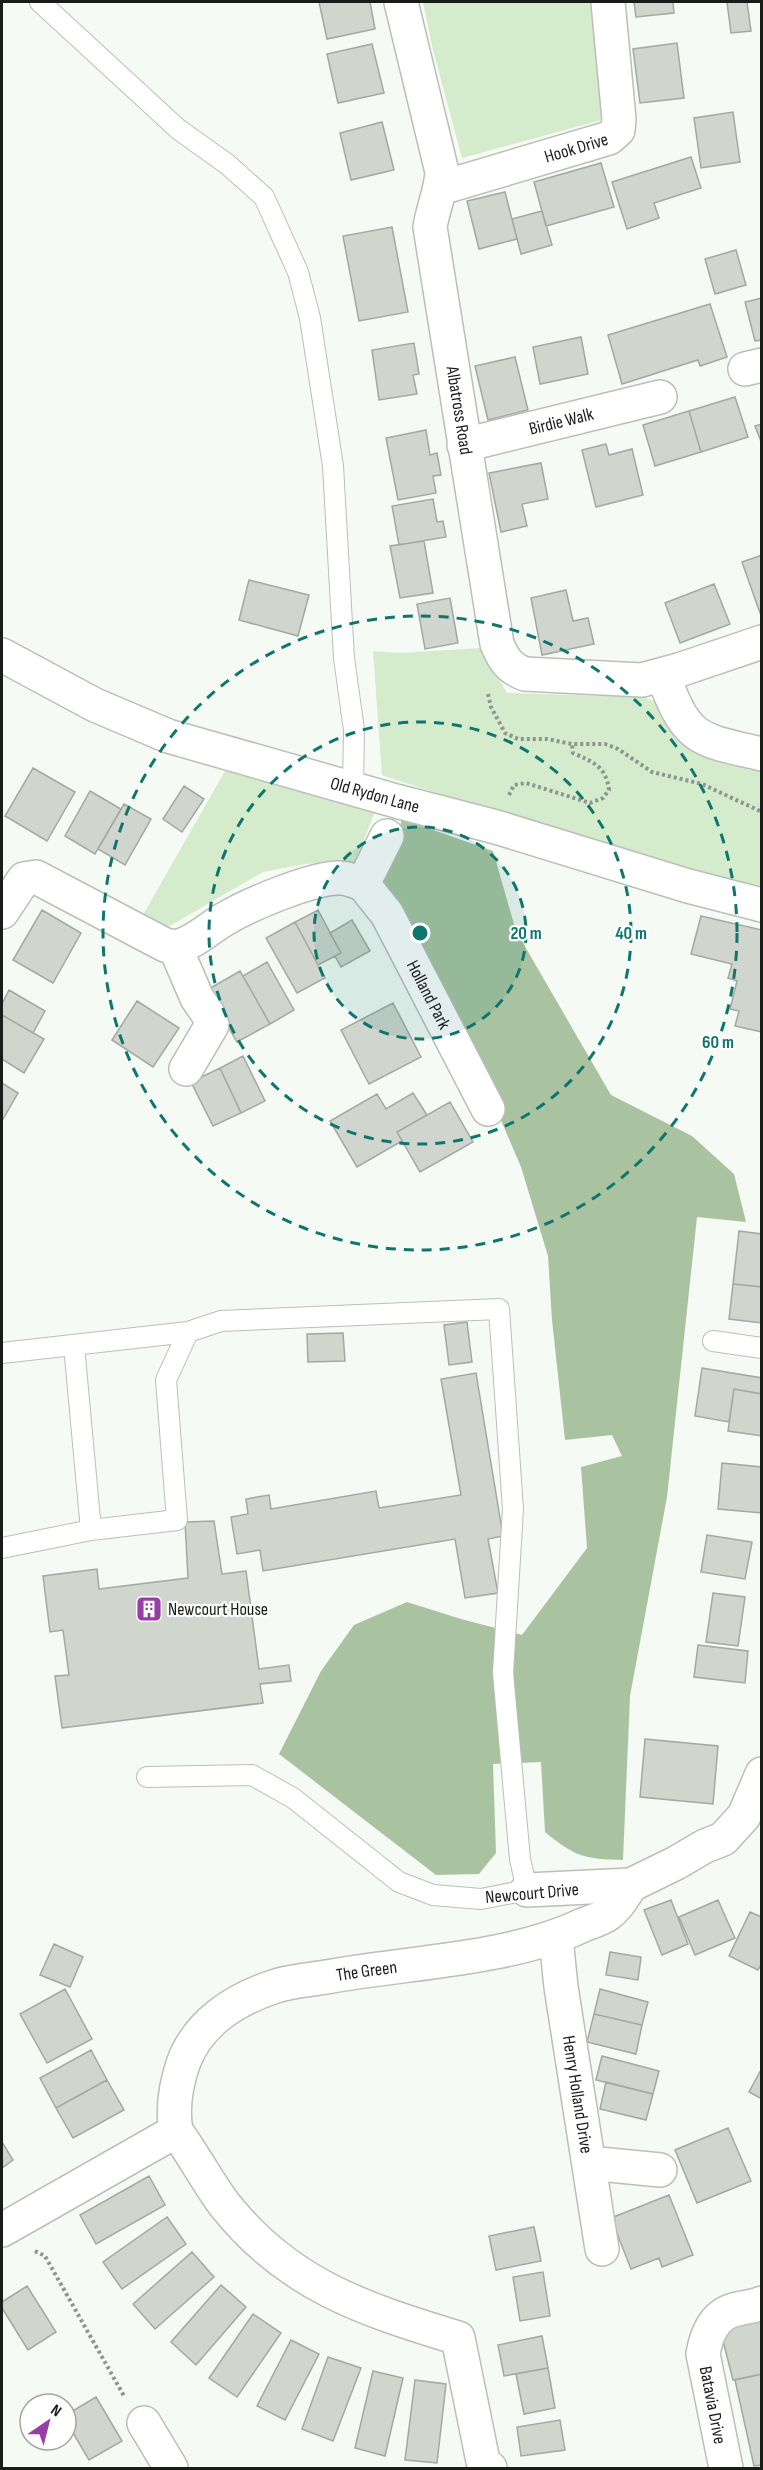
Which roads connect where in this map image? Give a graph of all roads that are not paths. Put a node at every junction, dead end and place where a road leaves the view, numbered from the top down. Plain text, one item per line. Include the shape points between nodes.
1 (40, 2) edge
2 (401, 2) edge
3 (608, 2) edge
4 (441, 188) junction
5 (660, 397) dead end
6 (464, 445) junction
7 (762, 642) edge
8 (2, 655) edge
9 (663, 675) junction
10 (762, 754) edge
11 (353, 789) junction
12 (387, 836) dead end
13 (363, 884) junction
14 (762, 905) edge
15 (2, 912) edge
16 (175, 947) junction
17 (186, 1069) dead end
18 (488, 1109) dead end
19 (188, 1332) junction
20 (713, 1341) dead end
21 (74, 1346) junction
22 (762, 1348) edge
23 (2, 1353) edge
24 (91, 1530) junction
25 (2, 1548) edge
26 (762, 1774) edge
27 (147, 1777) dead end
28 (631, 1886) junction
29 (527, 1890) junction
30 (556, 1938) junction
31 (176, 2131) junction
32 (589, 2163) junction
33 (660, 2170) dead end
34 (7, 2227) edge
35 (602, 2249) dead end
36 (762, 2303) edge
37 (144, 2423) road end
38 (171, 2469) edge
39 (490, 2469) edge
40 (726, 2469) edge

1 - 11 lane via 178,129 264,197 298,272 310,318 333,466 344,658 354,730
2 - 4 street, Albatross Road via 442,172
3 - 4 street, Hook Drive via 618,130 609,138
4 - 6 street, Albatross Road via 430,227
5 - 6 street, Birdie Walk
6 - 9 street, Albatross Road via 497,644 505,662 525,674 642,680
7 - 9 street, Albatross Road
8 - 11 street, Old Rydon Lane via 146,728
9 - 10 street via 682,718 694,733 710,742
11 - 14 street, Old Rydon Lane
12 - 13 street
13 - 16 street via 341,878 298,887 260,901 185,945
13 - 18 street, Holland Park via 387,914
15 - 16 street via 24,879 36,877
16 - 17 street via 212,1025
19 - 21 lane
19 - 24 lane via 166,1380 177,1520
19 - 29 lane via 221,1321 499,1309 513,1509 502,1673 520,1859
20 - 22 lane
21 - 23 lane
21 - 24 lane
24 - 25 lane
26 - 28 street, Newcourt Drive via 751,1805 723,1839
27 - 29 lane, Newcourt Drive via 252,1775 293,1798 399,1882 433,1895 481,1899
28 - 29 street, Newcourt Drive
28 - 30 street, The Green via 609,1914
30 - 31 street, The Green via 274,1987 237,2002 206,2025 187,2053 176,2096
30 - 32 street, Henry Holland Drive
31 - 34 street
31 - 39 street via 224,2203 296,2273 334,2295 458,2338 484,2466
32 - 33 street
32 - 35 street, Henry Holland Drive
36 - 40 street, Batavia Drive via 730,2311 712,2326 706,2339 703,2354
37 - 38 street

